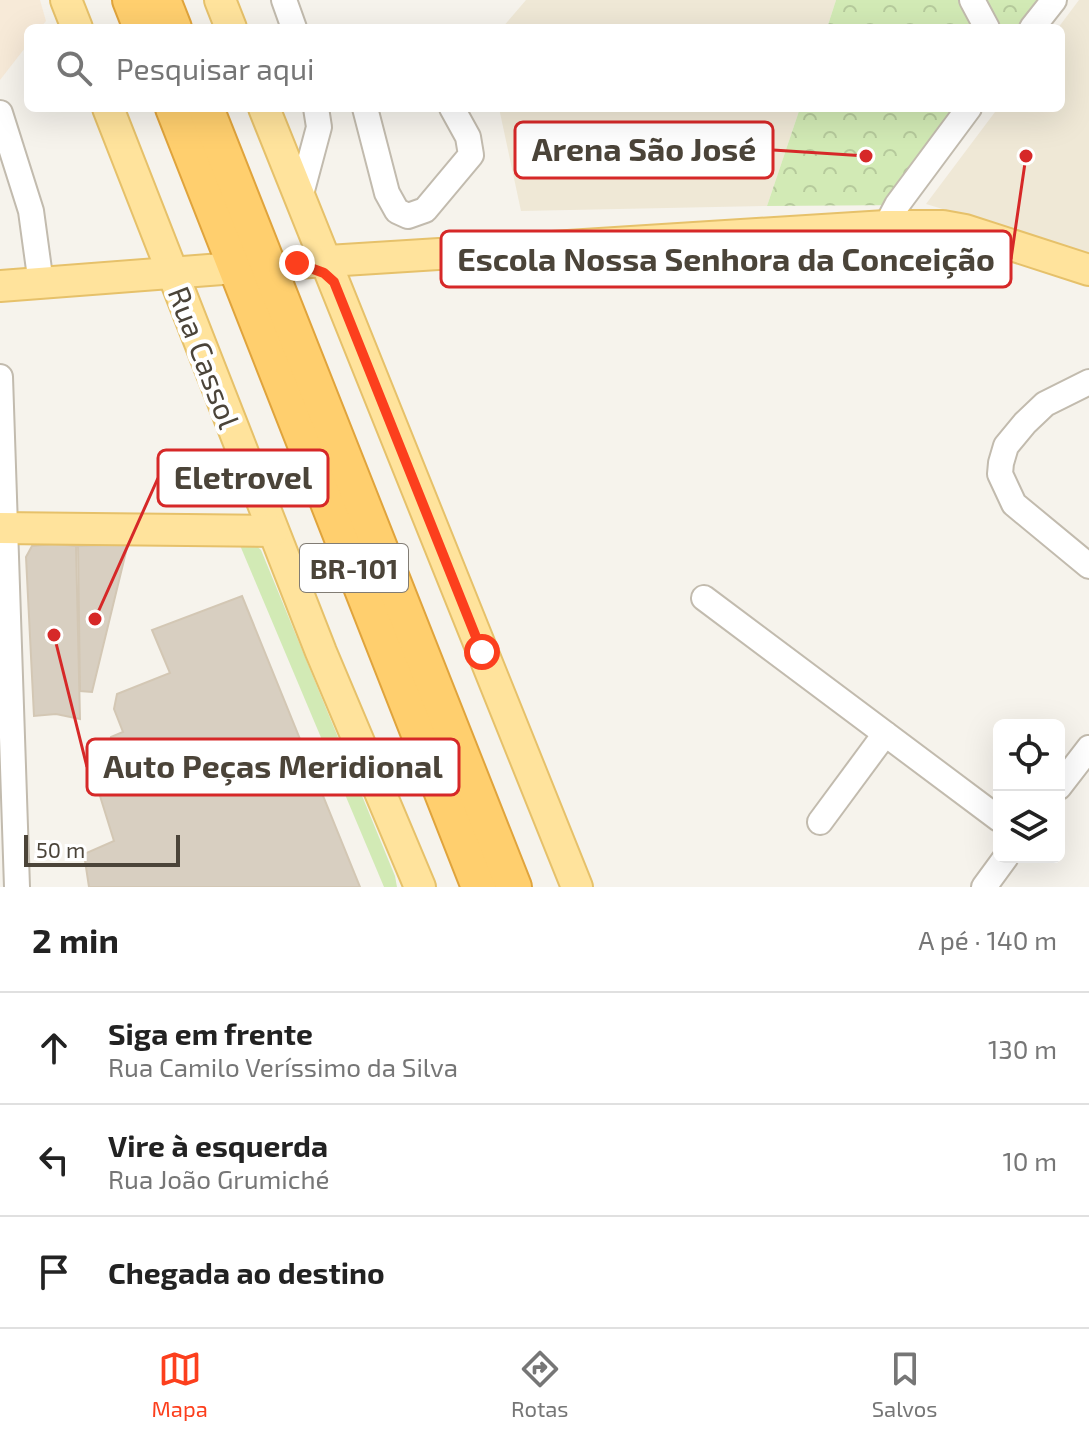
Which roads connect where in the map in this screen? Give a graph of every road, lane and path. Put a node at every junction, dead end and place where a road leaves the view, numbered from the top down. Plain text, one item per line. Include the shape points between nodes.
1 (66, 0) edge
2 (130, 0) edge
3 (163, 0) edge
4 (220, 0) edge
5 (284, 0) edge
6 (972, 0) edge
7 (1054, 0) edge
8 (75, 24) edge
9 (139, 24) edge
10 (172, 24) edge
11 (229, 24) edge
12 (293, 24) edge
13 (985, 24) edge
14 (1035, 24) edge
15 (110, 112) edge
16 (175, 112) edge
17 (208, 112) edge
18 (266, 112) edge
19 (317, 112) edge
20 (366, 112) edge
21 (454, 112) edge
22 (966, 112) edge
23 (0, 113) edge
24 (300, 198) junction
25 (886, 226) junction
26 (313, 268) junction
27 (1089, 270) edge
28 (172, 272) junction
29 (41, 284) junction
30 (0, 286) edge
31 (185, 306) junction
32 (0, 377) edge
33 (1089, 382) edge
34 (3, 528) edge
35 (273, 531) junction
36 (1089, 566) edge
37 (704, 598) dead end
38 (885, 734) junction
39 (1089, 748) edge
40 (1065, 779) edge
41 (993, 815) edge
42 (8, 816) edge
43 (820, 822) dead end
44 (1002, 863) edge
45 (17, 887) edge
46 (420, 887) edge
47 (479, 887) edge
48 (514, 887) edge
49 (577, 887) edge
50 (984, 887) edge

1 - 8 main road
2 - 9 highway
3 - 10 highway
4 - 11 main road
5 - 12 street
6 - 13 street
7 - 14 street
15 - 28 main road, Rua Cassol
16 - 47 highway, BR-101
17 - 48 highway, BR-101
18 - 24 main road
19 - 24 street via 319,127
20 - 21 street via 387,193 397,211 408,216 425,210 471,155
22 - 25 street
23 - 29 street via 31,211
24 - 26 main road
25 - 26 main road
25 - 27 main road via 965,230
26 - 49 main road
28 - 29 main road
28 - 31 main road, Rua Cassol
28 - 31 main road via 222,269 198,284
29 - 30 main road
31 - 35 main road, Rua Cassol
32 - 34 street
33 - 36 street via 1045,404 1025,423 1006,446 1000,474 1014,504
34 - 35 main road
34 - 42 street
35 - 46 main road, Rua Cassol
37 - 38 street
38 - 41 street
38 - 43 street
39 - 40 street
42 - 45 street
44 - 50 street

